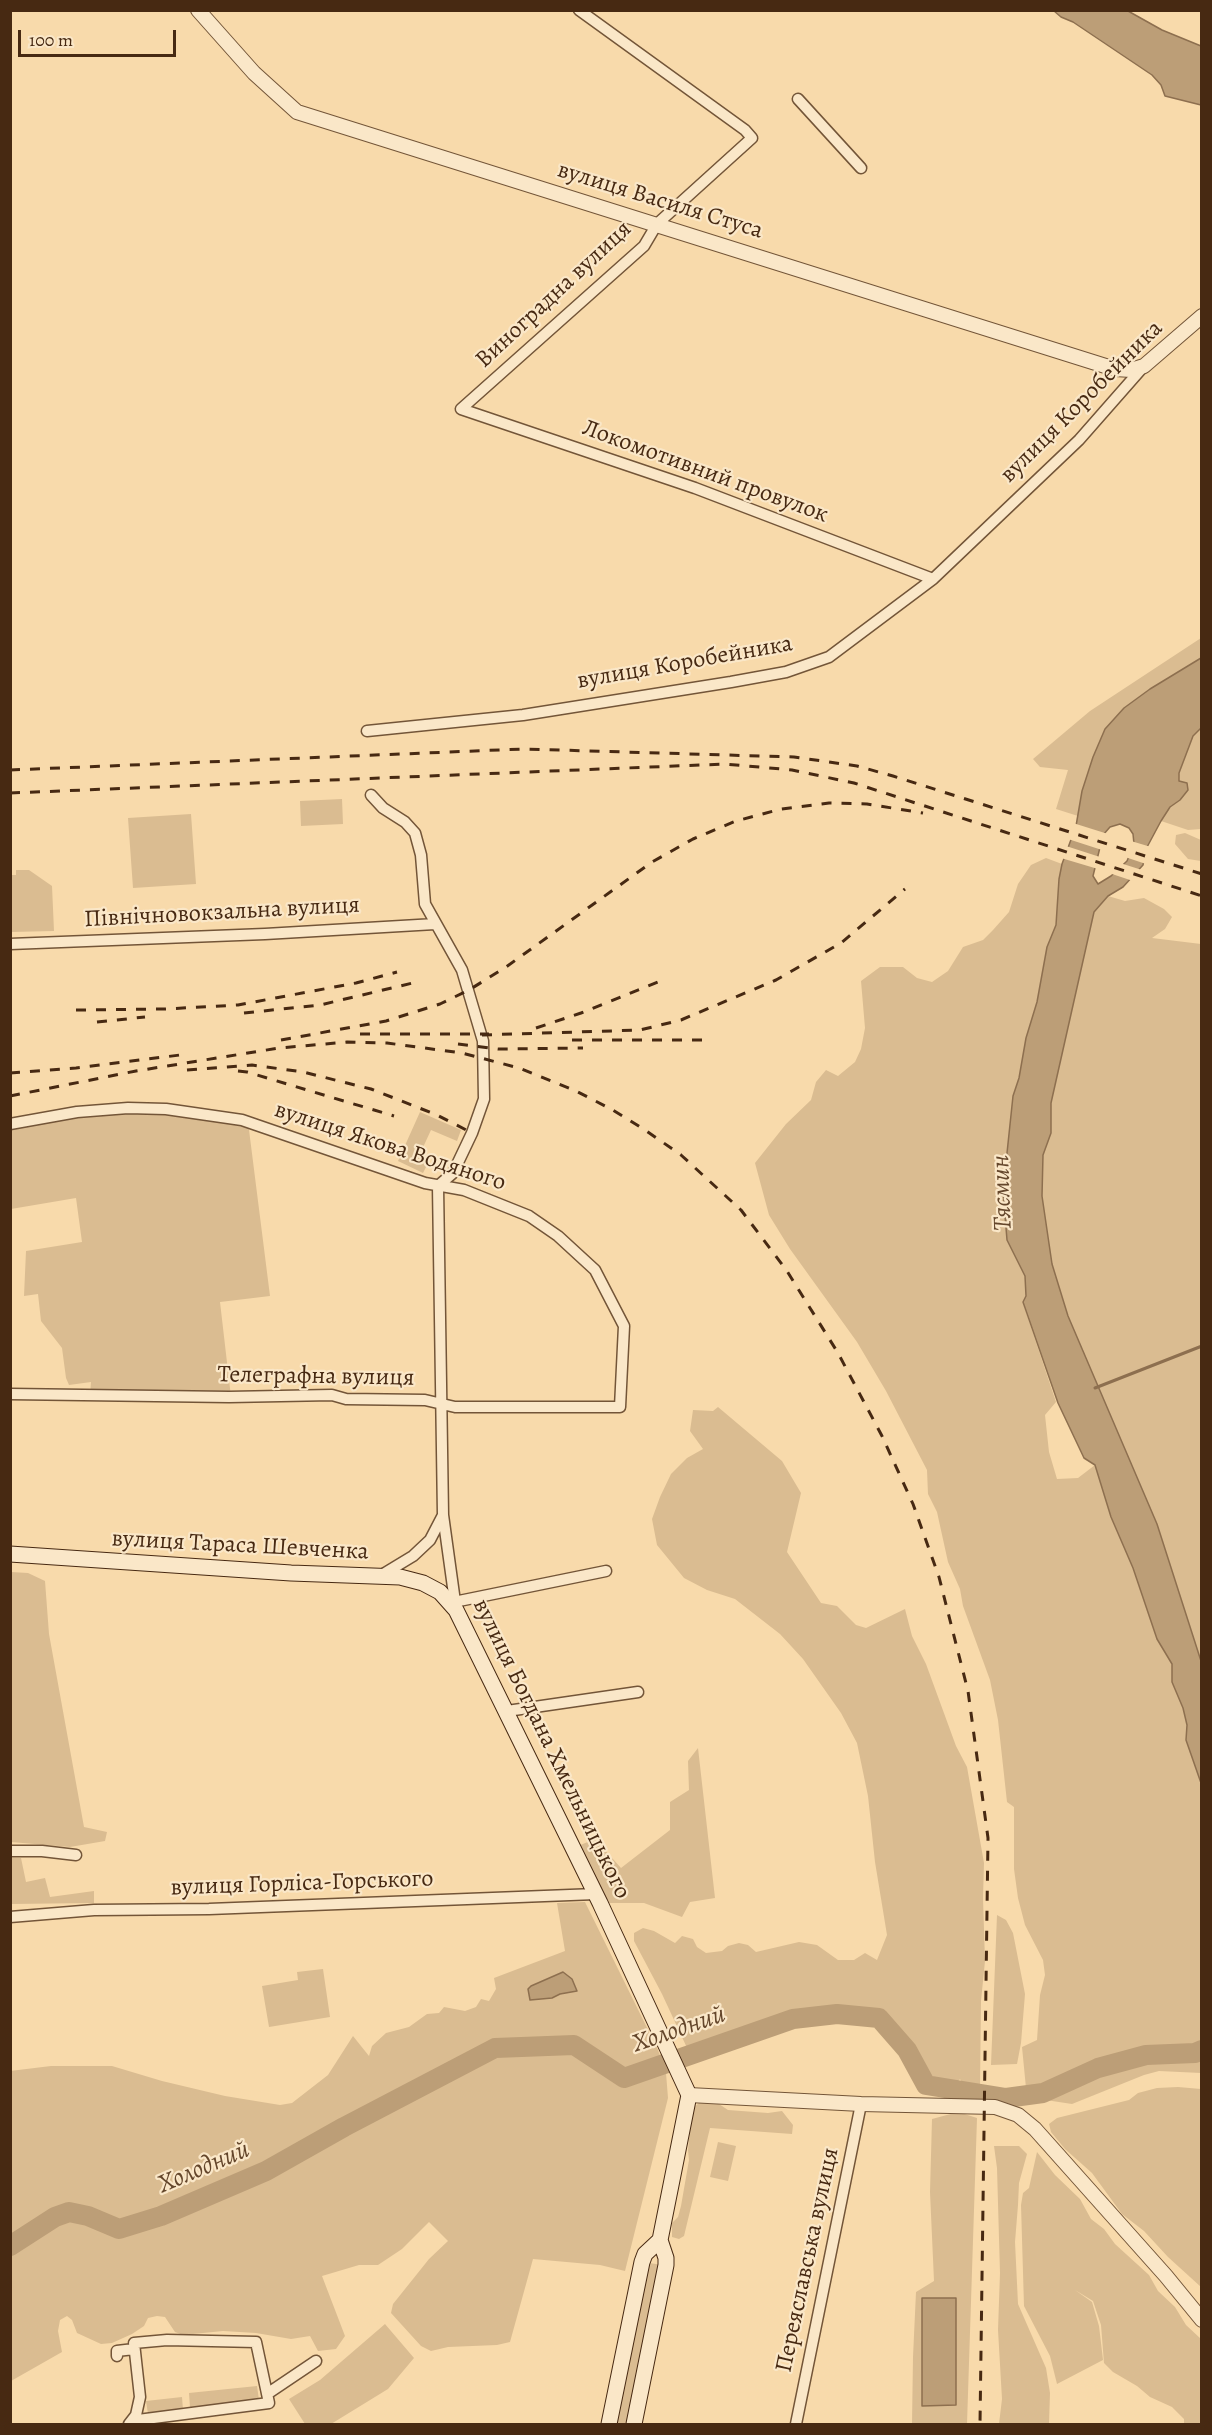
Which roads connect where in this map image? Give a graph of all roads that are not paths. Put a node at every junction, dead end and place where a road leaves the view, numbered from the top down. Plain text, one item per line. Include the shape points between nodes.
1 (198, 10) edge
2 (579, 10) edge
3 (798, 99) dead end
4 (861, 168) dead end
5 (657, 224) junction
6 (1202, 316) edge
7 (1144, 366) junction
8 (461, 409) joint
9 (933, 579) junction
10 (367, 730) dead end
11 (371, 795) dead end
12 (435, 924) junction
13 (10, 944) edge
14 (10, 1124) edge
15 (438, 1186) junction
16 (10, 1395) edge
17 (440, 1404) junction
18 (620, 1407) joint
19 (443, 1515) junction
20 (10, 1554) edge
21 (606, 1571) dead end
22 (380, 1576) junction
23 (455, 1606) junction
24 (638, 1692) dead end
25 (507, 1711) junction
26 (10, 1851) edge
27 (76, 1855) dead end
28 (596, 1894) junction
29 (10, 1917) edge
30 (689, 2095) junction
31 (861, 2104) junction
32 (660, 2240) junction
33 (1202, 2320) edge
34 (316, 2361) dead end
35 (265, 2399) junction
36 (129, 2424) edge
37 (609, 2424) edge
38 (634, 2424) edge
39 (796, 2424) edge

1 - 5 street, вулиця Василя Стуса via 254,73 297,112
2 - 5 street, Виноградна вулиця via 752,138
3 - 4 street
5 - 7 street, вулиця Василя Стуса via 1115,369
5 - 8 street, Виноградна вулиця via 644,246
6 - 7 street, вулиця Коробейника
7 - 9 street, вулиця Коробейника via 1079,440
8 - 9 street, Локомотивний провулок via 695,488
9 - 10 street, вулиця Коробейника via 829,657 786,672 523,714
11 - 12 street via 415,833 425,904
12 - 13 street, Північновокзальна вулиця
12 - 15 street via 447,939 469,990 483,1041 485,1081 484,1099 472,1133 453,1173
14 - 15 street, вулиця Якова Водяного via 128,1108 242,1120
15 - 17 street, вулиця Богдана Хмельницького
15 - 18 street, вулиця Якова Водяного via 464,1190 529,1216 595,1270 624,1326
16 - 17 street, Телеграфна вулиця via 332,1395
17 - 18 street, Телеграфна вулиця
17 - 19 street, вулиця Богдана Хмельницького
19 - 22 street via 430,1540 413,1556
19 - 23 street, вулиця Богдана Хмельницького
20 - 22 main road, вулиця Тараса Шевченка via 291,1574
21 - 23 street
22 - 23 main road, вулиця Тараса Шевченка via 423,1582
23 - 25 main road, вулиця Богдана Хмельницького
24 - 25 street
25 - 28 main road, вулиця Богдана Хмельницького
26 - 27 street
28 - 29 street, вулиця Горліса-Горського via 94,1910
28 - 30 main road, вулиця Богдана Хмельницького
30 - 31 street
30 - 32 main road
31 - 33 street via 995,2107 1018,2115
31 - 39 street, Переяславська вулиця
32 - 37 main road via 642,2262
32 - 38 main road via 666,2265
34 - 35 street
35 - 36 street
35 - 36 street via 256,2342 134,2343 125,2353 139,2408

